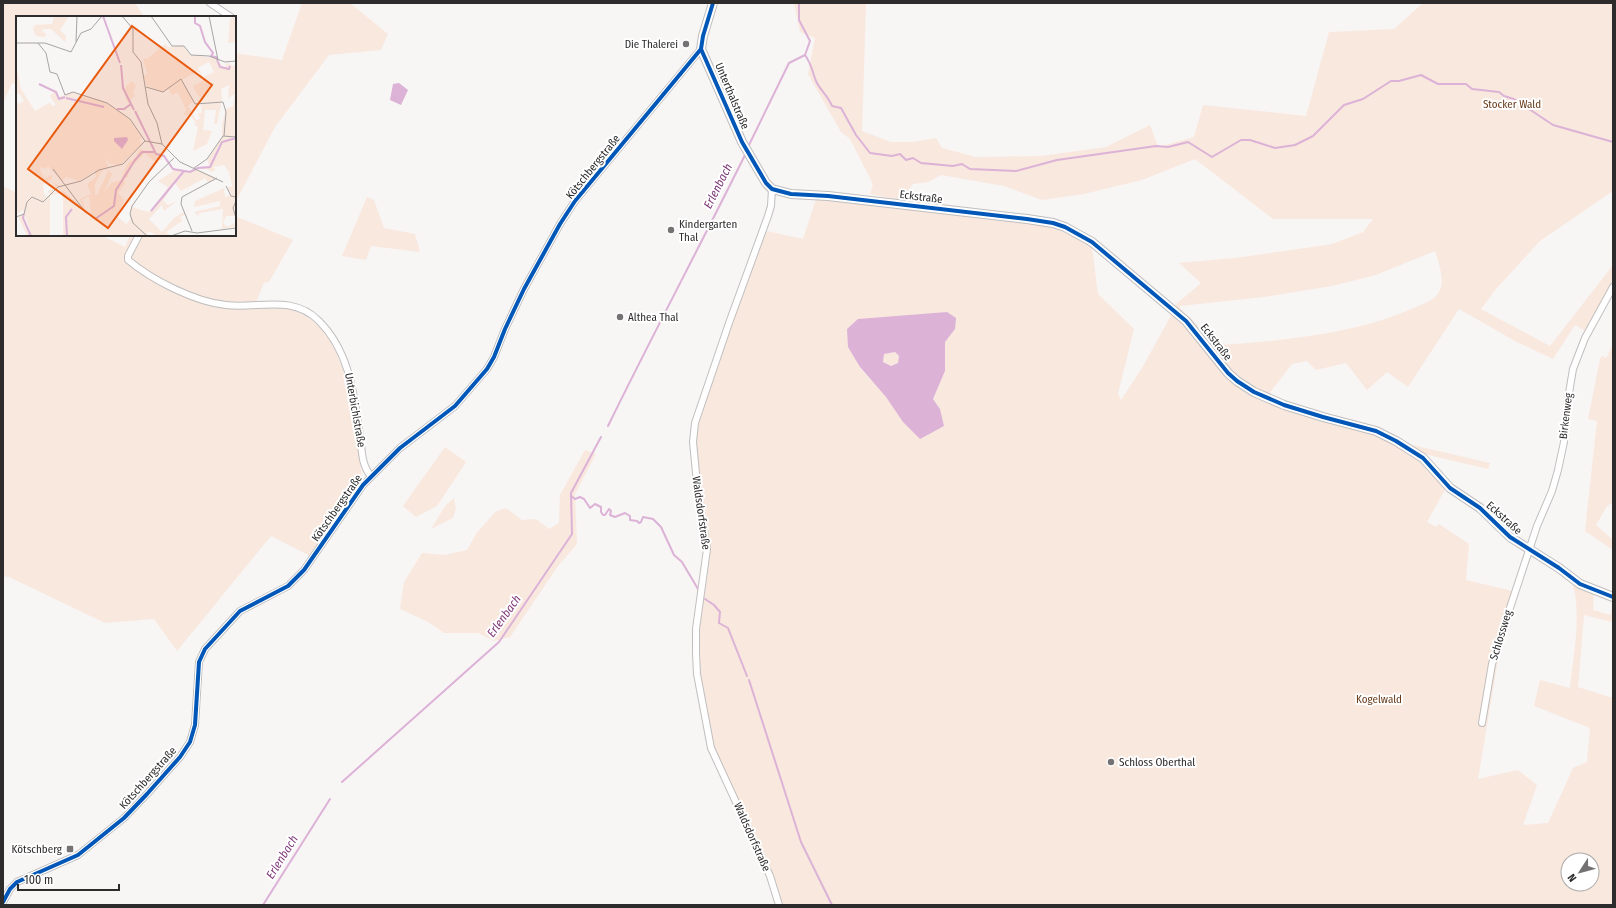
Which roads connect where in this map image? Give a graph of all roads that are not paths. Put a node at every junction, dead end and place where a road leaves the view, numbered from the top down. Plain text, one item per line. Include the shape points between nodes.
1 (210, 3) edge
2 (713, 3) edge
3 (230, 16) edge
4 (701, 49) junction
5 (772, 189) junction
6 (138, 236) edge
7 (1613, 287) edge
8 (371, 476) junction
9 (1529, 549) junction
10 (1613, 597) edge
11 (1482, 723) dead end
12 (3, 902) edge
13 (778, 905) edge

1 - 3 street
2 - 4 street
4 - 5 street, Unterthalstraße via 744,146
4 - 8 street, Kötschbergstraße via 575,202 560,224 524,289 487,368 455,406 400,448
5 - 9 street, Eckstraße via 791,194 1027,219 1064,227 1092,242 1178,313 1194,328 1237,381 1254,392 1284,405 1376,431 1396,442 1423,458 1450,488 1480,508 1510,537
5 - 13 street, Waldsdorfstraße via 768,216 695,423 693,442 707,550 696,629 696,653 708,734 770,876
6 - 8 street, Unterbichlstraße via 128,256 129,261 192,297 227,305 283,304 300,309 319,320 336,343 347,366 354,391 364,465
7 - 9 street, Birkenweg via 1585,338 1575,363 1561,457 1552,491
8 - 12 street, Kötschbergstraße via 304,570 288,586 240,611 205,649 199,662 195,725 190,742 180,757 124,818 98,840 78,855 17,882
9 - 10 street, Eckstraße via 1585,587
9 - 11 street, Schlossweg via 1492,664

